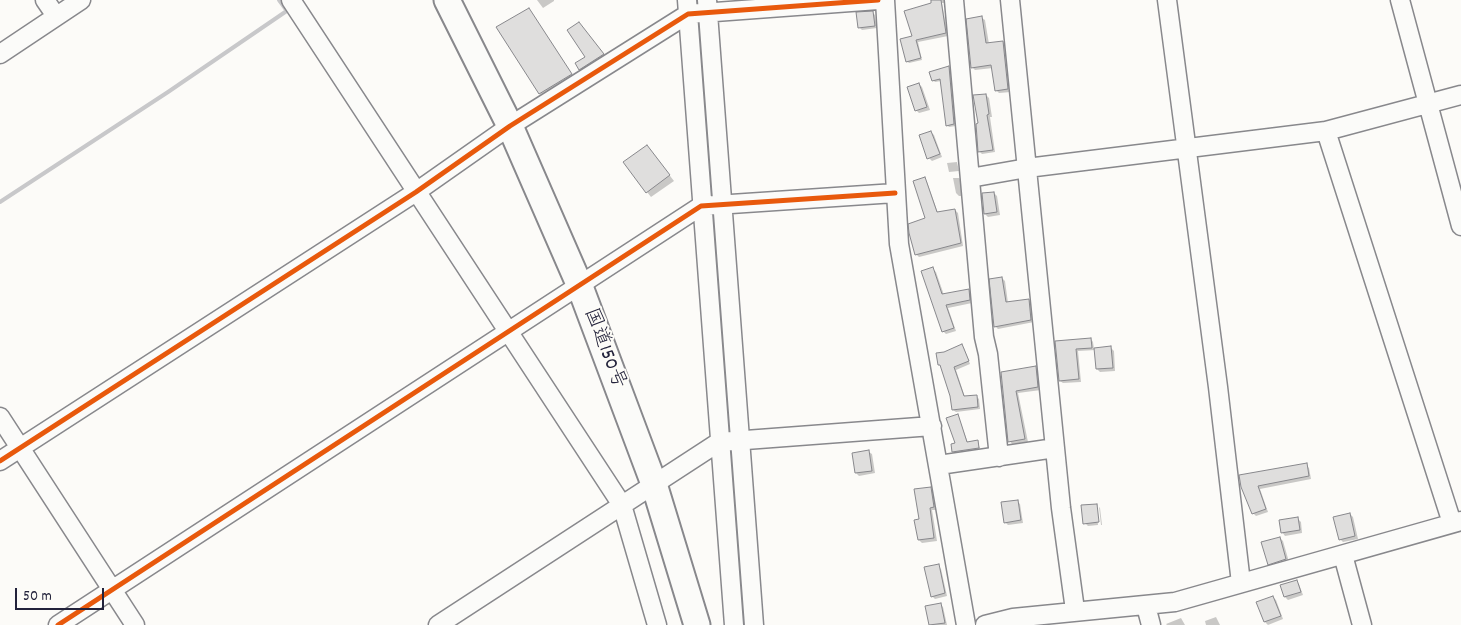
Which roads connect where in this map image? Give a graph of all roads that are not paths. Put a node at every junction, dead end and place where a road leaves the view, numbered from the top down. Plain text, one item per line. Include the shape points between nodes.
1 (45, 0) edge
2 (81, 0) edge
3 (291, 0) edge
4 (447, 0) edge
5 (878, 0) edge
6 (885, 0) edge
7 (954, 0) edge
8 (1010, 0) edge
9 (1168, 0) edge
10 (1400, 0) edge
11 (708, 6) edge
12 (687, 7) edge
13 (56, 16) junction
14 (0, 54) edge
15 (1461, 95) edge
16 (1428, 104) junction
17 (510, 126) junction
18 (1326, 132) junction
19 (1186, 148) junction
20 (1027, 168) junction
21 (970, 178) junction
22 (416, 192) junction
23 (895, 193) junction
24 (722, 204) junction
25 (701, 206) junction
26 (1461, 226) edge
27 (579, 284) junction
28 (507, 331) junction
29 (0, 418) edge
30 (932, 426) junction
31 (740, 440) junction
32 (719, 442) junction
33 (20, 448) junction
34 (1055, 448) junction
35 (999, 457) junction
36 (0, 461) edge
37 (939, 465) junction
38 (654, 484) junction
39 (622, 505) junction
40 (1456, 522) edge
41 (1343, 555) junction
42 (1241, 583) junction
43 (112, 590) junction
44 (1146, 606) junction
45 (1079, 615) edge
46 (58, 625) edge
47 (135, 625) edge
48 (438, 625) edge
49 (657, 625) edge
50 (697, 625) edge
51 (734, 625) edge
52 (754, 625) edge
53 (966, 625) edge
54 (985, 625) edge
55 (1151, 625) edge
56 (1362, 625) edge

1 - 13 street
2 - 13 street
3 - 22 street
4 - 17 highway, 国道150号
5 - 11 street via 749,8
6 - 23 street
7 - 21 street
8 - 20 street
9 - 19 street
10 - 16 street
11 - 12 street
11 - 24 street
12 - 17 street
12 - 25 street
13 - 14 street
15 - 16 street
16 - 18 street
16 - 26 street
17 - 22 street
17 - 27 highway, 国道150号
18 - 19 street
18 - 40 street
19 - 20 street
19 - 42 street
20 - 21 street
20 - 34 street
21 - 35 street via 984,337
22 - 28 street
22 - 33 street
23 - 24 street
23 - 30 street via 899,244
24 - 25 street
24 - 31 street
25 - 27 street
25 - 32 street
27 - 28 street
27 - 38 highway, 国道150号
28 - 39 street
28 - 43 street
29 - 33 street
30 - 31 street
30 - 37 street
31 - 32 street
31 - 52 street
32 - 38 street
32 - 51 street
33 - 36 street
33 - 43 street
34 - 35 street
34 - 45 street via 1061,508
35 - 37 street
37 - 53 street
38 - 39 street
38 - 50 highway, 国道150号
39 - 48 street
39 - 49 street
40 - 41 street
41 - 42 street
41 - 56 street
42 - 44 street via 1175,602
43 - 46 street
43 - 47 street
44 - 45 street
44 - 55 street
45 - 54 street via 1013,618

